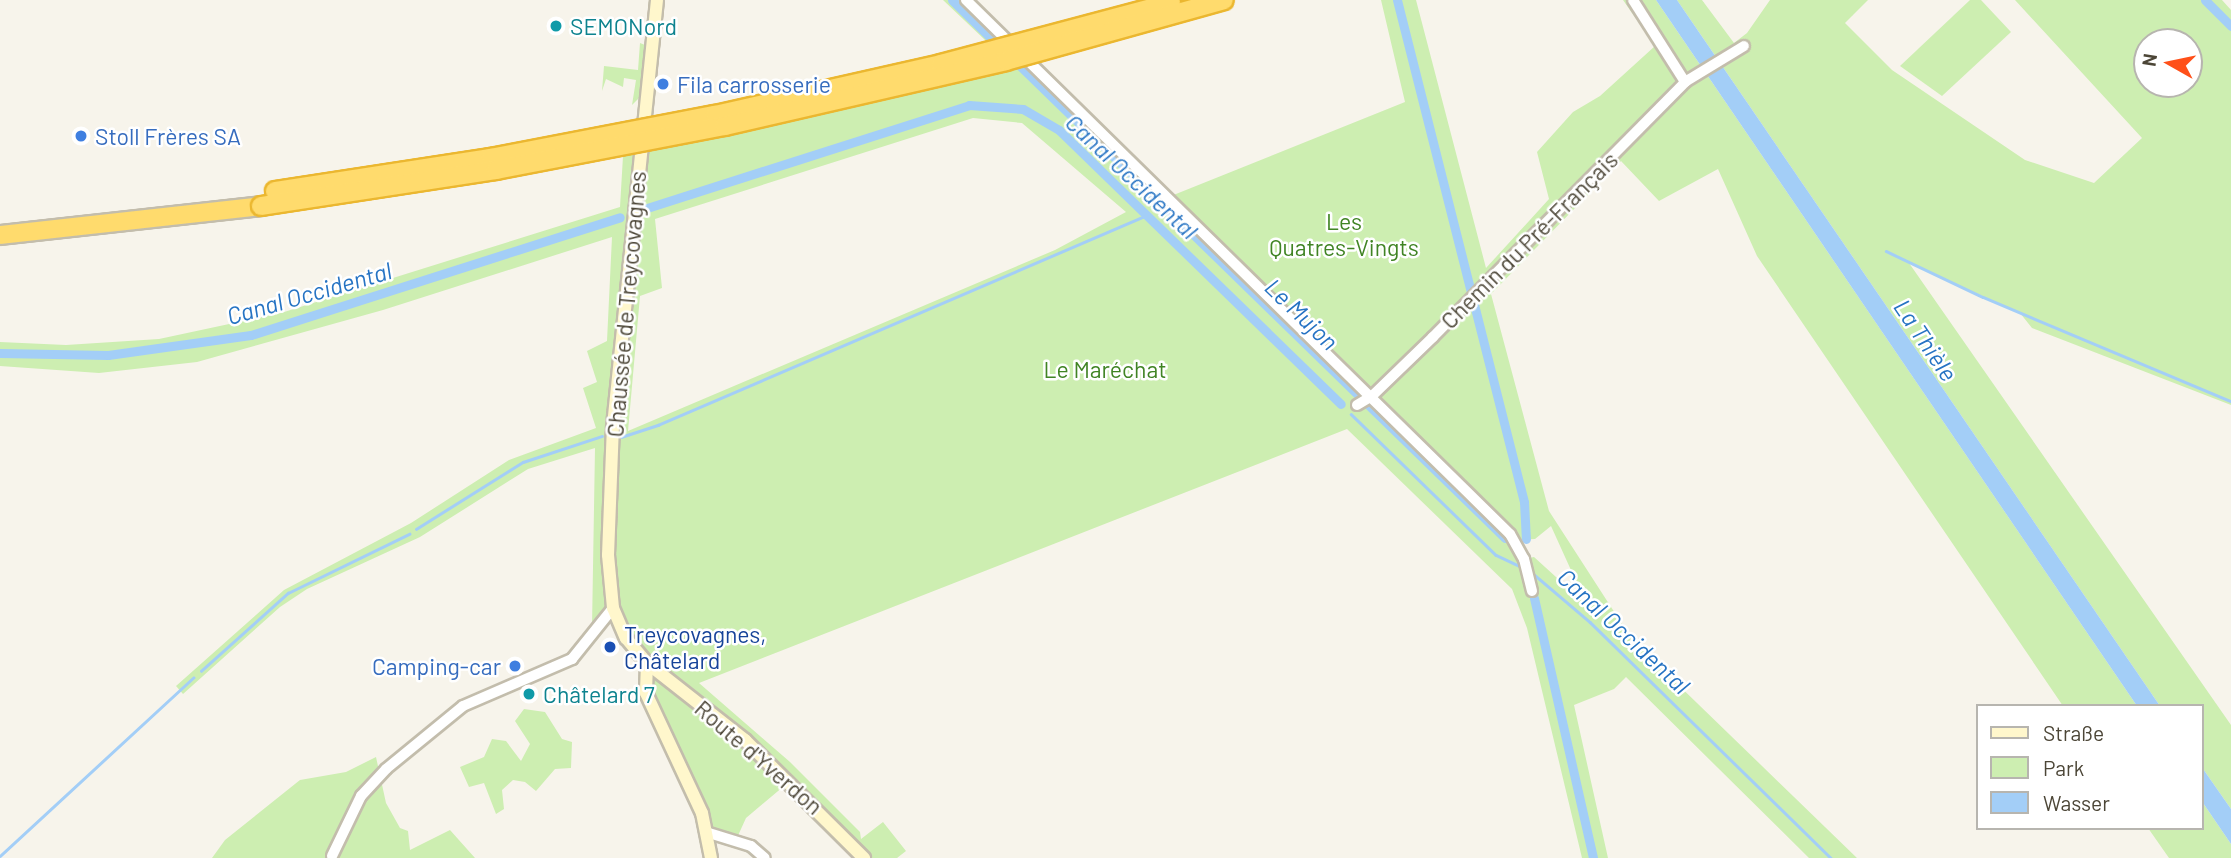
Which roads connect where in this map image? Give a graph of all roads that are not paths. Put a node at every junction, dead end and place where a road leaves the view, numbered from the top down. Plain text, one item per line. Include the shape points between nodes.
1 (657, 0) edge
2 (966, 0) edge
3 (1181, 0) edge
4 (1224, 0) edge
5 (1633, 0) edge
6 (1744, 46) dead end
7 (1688, 80) junction
8 (0, 223) edge
9 (0, 235) edge
10 (1372, 396) junction
11 (1357, 405) dead end
12 (1532, 591) dead end
13 (613, 608) junction
14 (648, 663) junction
15 (709, 833) junction
16 (332, 856) edge
17 (711, 858) edge
18 (765, 858) edge
19 (864, 858) edge

1 - 13 main road, Chaussée de Treycovagnes via 613,425 608,555
2 - 10 street
3 - 8 highway, bridge via 897,75 592,140 259,194
4 - 9 highway, bridge via 932,79 634,145 386,188
5 - 7 street
6 - 7 street, Chemin du Pré-Français
7 - 10 street, Chemin du Pré-Français
10 - 11 street, Chemin du Pré-Français
10 - 12 street via 1520,549
13 - 14 main road, Chaussée de Treycovagnes via 626,638
13 - 16 street via 572,659 463,706 393,762 360,796
14 - 15 main road via 646,693
14 - 19 main road, Route d'Yverdon via 745,740
15 - 17 main road
15 - 18 street via 751,846

